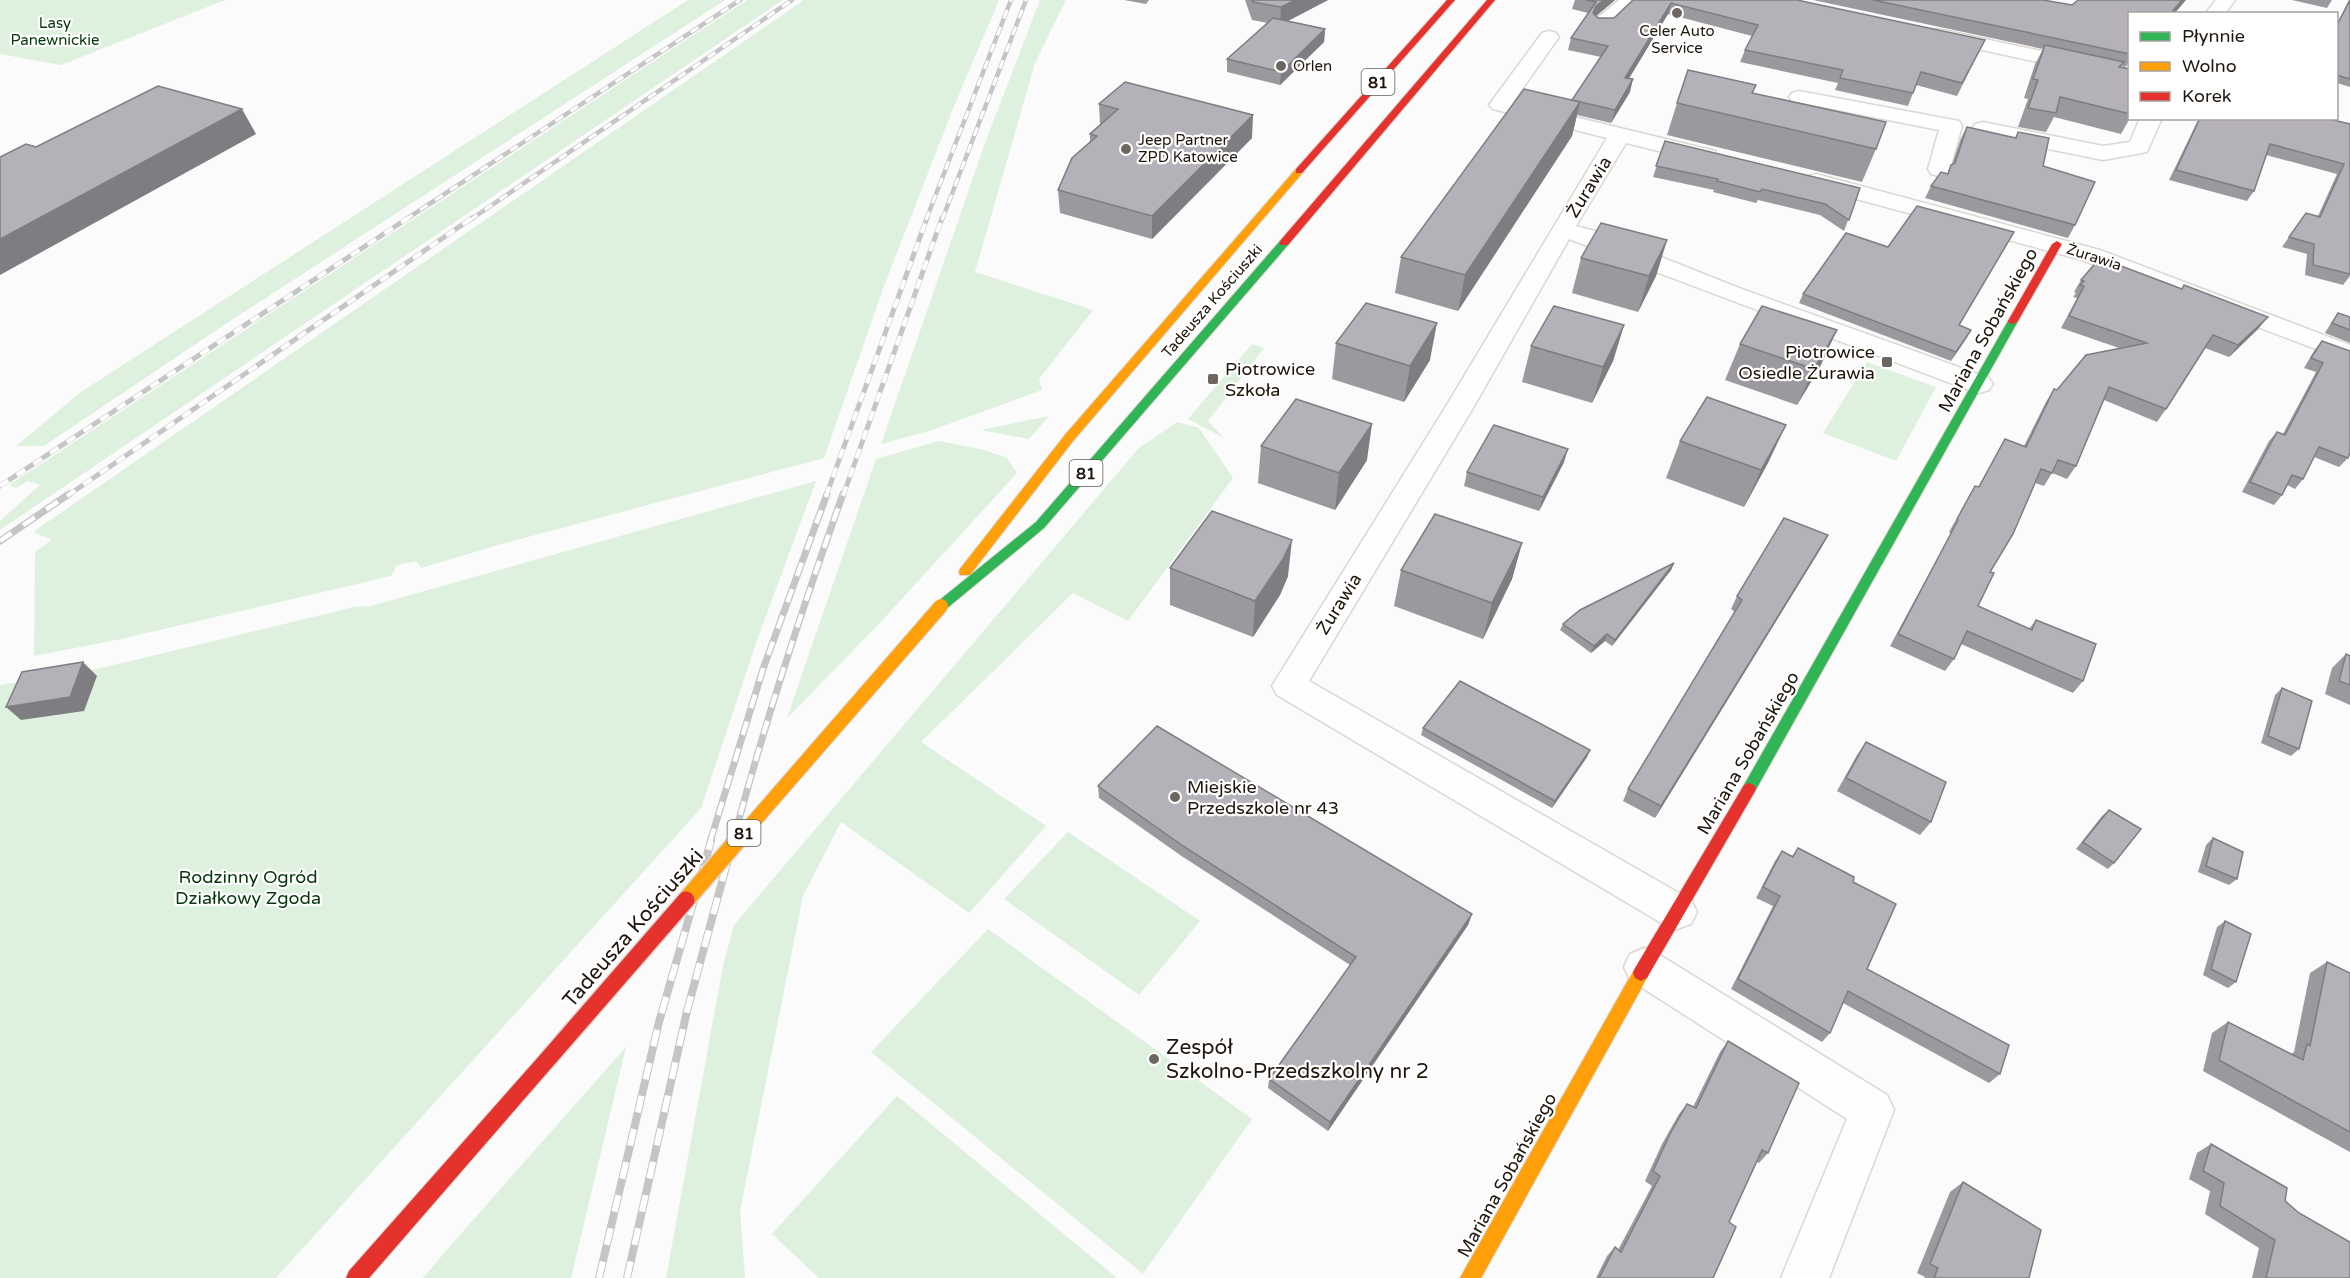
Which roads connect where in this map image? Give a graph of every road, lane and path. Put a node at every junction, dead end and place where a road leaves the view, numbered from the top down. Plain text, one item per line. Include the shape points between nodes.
1 (1451, 0) edge
2 (1491, 0) edge
3 (1631, 0) edge
4 (2226, 0) edge
5 (2216, 12) edge
6 (1602, 24) edge
7 (1924, 32) edge
8 (1549, 37) dead end
9 (2128, 76) edge
10 (1799, 97) dead end
11 (2150, 120) edge
12 (1983, 129) edge
13 (1620, 135) junction
14 (1729, 162) edge
15 (1939, 169) dead end
16 (1797, 177) edge
17 (1562, 230) junction
18 (2057, 244) junction
19 (2350, 354) edge
20 (1979, 384) junction
21 (941, 606) junction
22 (1677, 912) junction
23 (1644, 968) junction
24 (356, 1278) edge
25 (1470, 1278) edge
26 (1805, 1278) edge

1 - 21 main road, Tadeusza Kościuszki / 81 via 1114,384 1007,514
2 - 21 main road, Tadeusza Kościuszki / 81 via 1040,525
3 - 6 street
4 - 5 street
7 - 9 street
8 - 13 street, Żurawia via 1500,105
10 - 15 street via 1951,126
11 - 12 street via 2139,147 2103,153
13 - 14 street, Żurawia
13 - 17 street, Żurawia
16 - 18 street, Żurawia
17 - 20 street
17 - 22 street, Żurawia via 1459,408 1289,686
18 - 19 street, Żurawia
18 - 20 main road, Mariana Sobańskiego
20 - 22 main road, Mariana Sobańskiego
21 - 24 main road, Tadeusza Kościuszki / 81, bridge
22 - 23 main road, Mariana Sobańskiego
23 - 25 main road, Mariana Sobańskiego
23 - 26 street via 1872,1110

